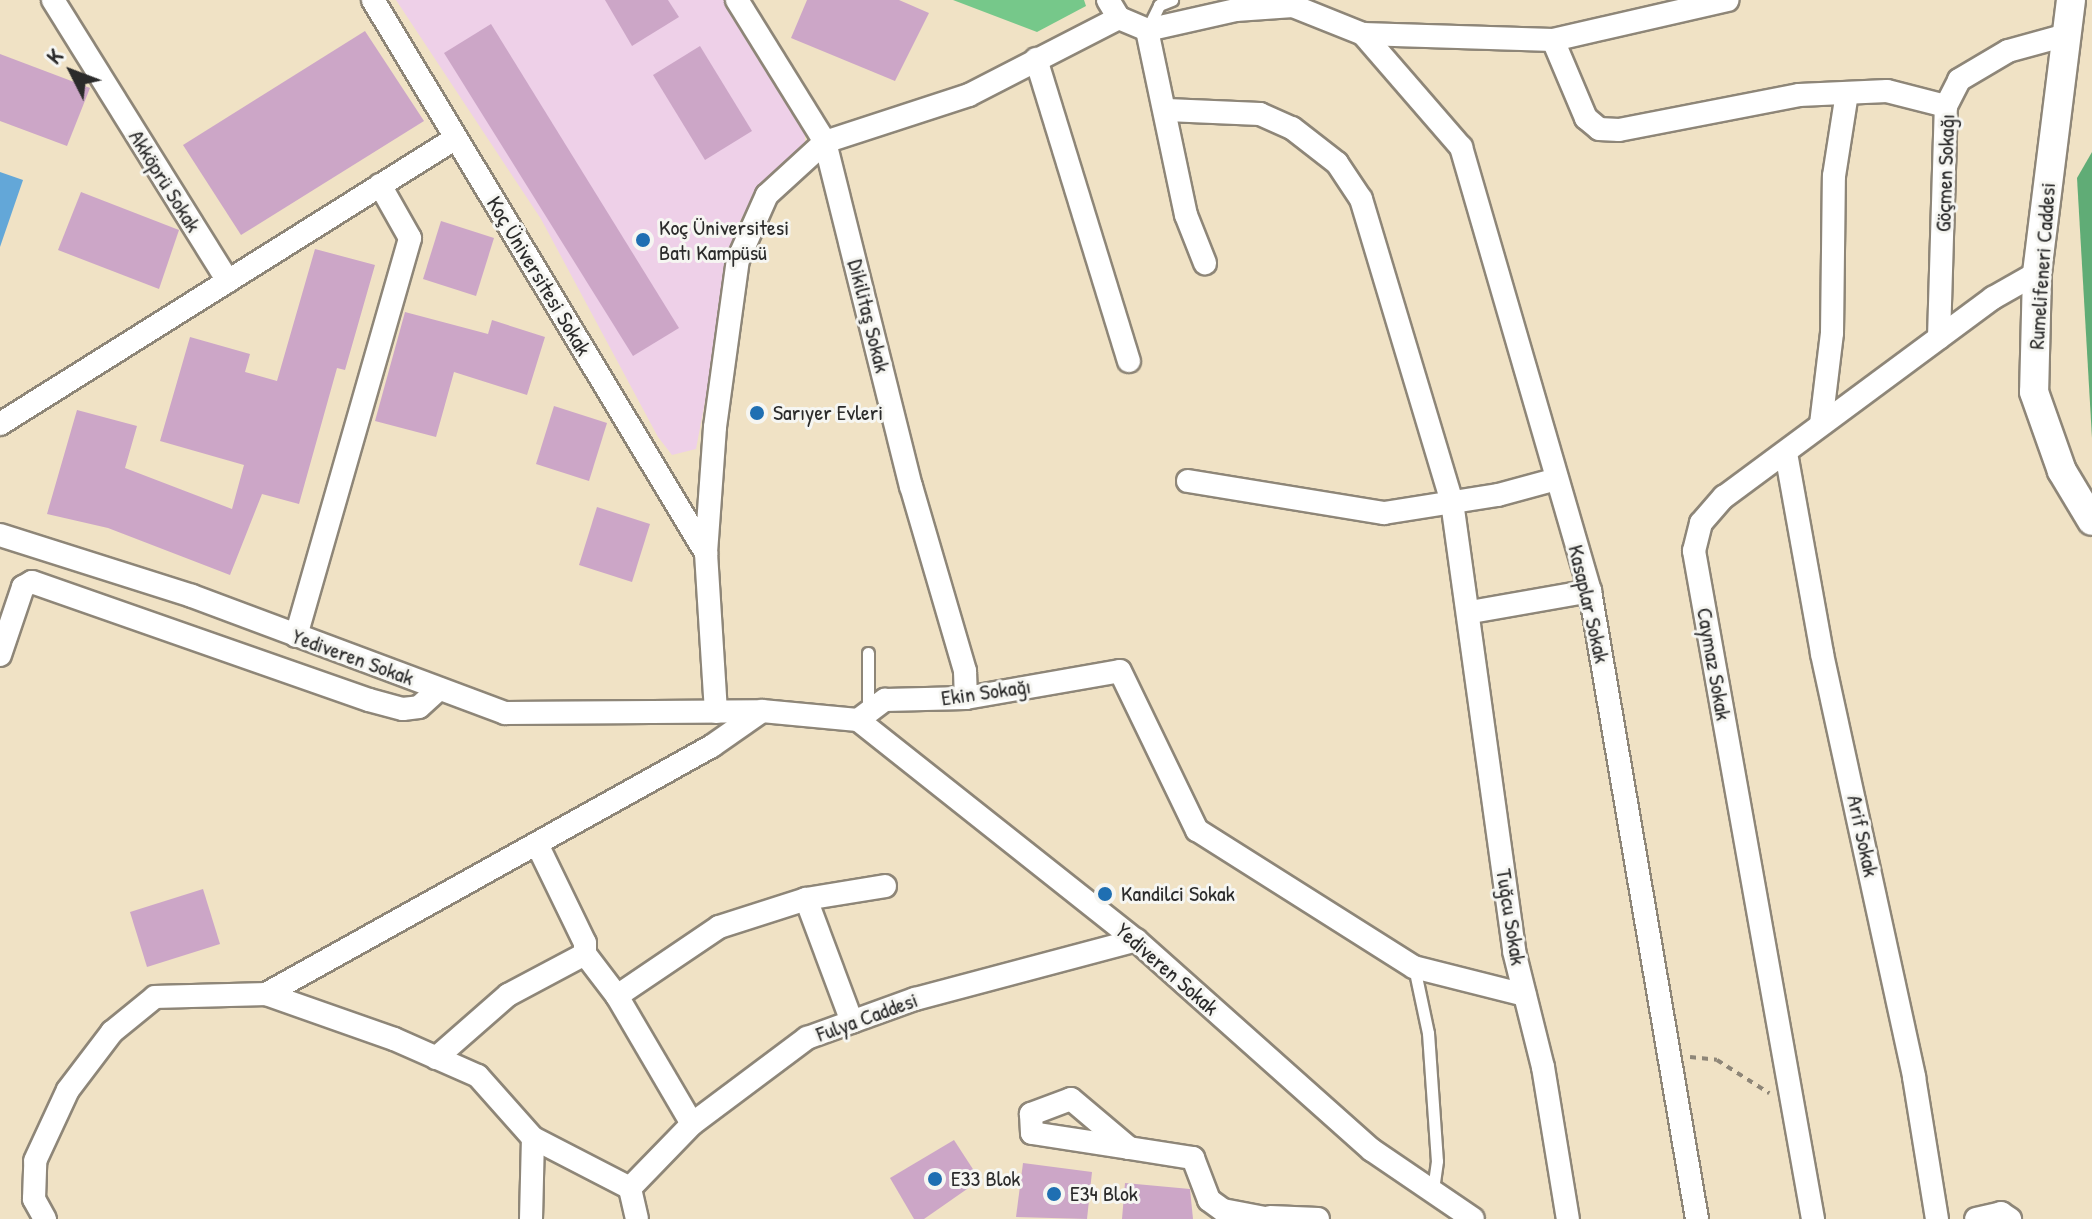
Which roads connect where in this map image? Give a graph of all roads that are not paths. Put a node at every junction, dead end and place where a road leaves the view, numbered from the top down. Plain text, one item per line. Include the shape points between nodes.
1 (53, 0) edge
2 (373, 0) edge
3 (737, 0) edge
4 (1172, 0) edge
5 (1727, 0) edge
6 (2071, 0) edge
7 (1293, 3) edge
8 (1113, 9) edge
9 (1147, 30) junction
10 (1363, 34) junction
11 (2066, 35) junction
12 (1553, 40) junction
13 (1036, 59) junction
14 (1847, 93) junction
15 (1946, 106) junction
16 (1167, 110) junction
17 (456, 138) junction
18 (825, 142) junction
19 (380, 185) junction
20 (1205, 263) dead end
21 (2037, 273) junction
22 (228, 281) junction
23 (1939, 338) junction
24 (1129, 361) dead end
25 (0, 424) edge
26 (1821, 424) junction
27 (1786, 453) junction
28 (1557, 479) junction
29 (1188, 481) dead end
30 (1452, 502) junction
31 (2092, 521) edge
32 (0, 535) edge
33 (706, 553) junction
34 (1590, 591) junction
35 (1471, 612) junction
36 (296, 636) junction
37 (868, 653) dead end
38 (0, 655) edge
39 (439, 689) junction
40 (966, 698) junction
41 (762, 711) junction
42 (716, 712) junction
43 (863, 715) junction
44 (537, 844) junction
45 (885, 886) dead end
46 (806, 899) junction
47 (1136, 940) junction
48 (585, 954) junction
49 (1414, 967) junction
50 (266, 994) junction
51 (1525, 995) junction
52 (617, 996) junction
53 (852, 1022) junction
54 (436, 1058) junction
55 (692, 1124) junction
56 (533, 1138) junction
57 (1129, 1148) dead end
58 (630, 1188) junction
59 (1433, 1188) junction
60 (1270, 1218) edge
61 (45, 1219) edge
62 (531, 1219) edge
63 (637, 1219) edge
64 (1318, 1219) edge
65 (1473, 1219) edge
66 (1568, 1219) edge
67 (1697, 1219) edge
68 (1813, 1219) edge
69 (1937, 1219) edge
70 (1976, 1219) edge
71 (2010, 1219) edge

1 - 22 street, Akköprü Sokak
2 - 17 street, Koç Üniversitesi Sokak
3 - 18 street, Dikilitaş Sokak
4 - 9 lane via 1159,5
5 - 12 street
6 - 11 street, Rumelifeneri Caddesi
7 - 9 street
7 - 10 street
8 - 9 street
8 - 13 street
9 - 16 street
10 - 12 street
10 - 28 street, Kasaplar Sokak via 1461,147
11 - 15 street, Göçmen Sokağı via 2008,51 1959,80
11 - 21 street, Rumelifeneri Caddesi
12 - 14 street via 1586,118 1599,129 1619,130 1799,95
13 - 18 street via 969,95
13 - 24 street
14 - 15 street via 1887,91
14 - 26 street via 1834,176 1832,333
15 - 23 street, Göçmen Sokağı
16 - 20 street via 1186,215
16 - 30 street, Tuğcu Sokak via 1260,114 1292,128 1337,163 1361,199
17 - 19 street
17 - 33 street, Koç Üniversitesi Sokak
18 - 33 street via 767,195 738,260 715,427
18 - 40 street, Dikilitaş Sokak via 911,486 965,671
19 - 22 street
19 - 36 street via 410,238
21 - 23 street, Caymaz Sokak
21 - 31 street, Rumelifeneri Caddesi via 2034,392 2062,471
22 - 25 street
23 - 26 street, Caymaz Sokak
26 - 27 street, Caymaz Sokak
27 - 68 street, Caymaz Sokak via 1724,497 1701,523 1694,551
27 - 69 street, Arif Sokak via 1822,654 1914,1077
28 - 30 street
28 - 34 street, Kasaplar Sokak
29 - 30 street via 1384,513
30 - 35 street, Tuğcu Sokak
32 - 36 street, Yediveren Sokak via 192,596
33 - 42 street
34 - 35 street
34 - 67 street, Kasaplar Sokak
35 - 51 street, Tuğcu Sokak via 1514,951
36 - 39 street, Yediveren Sokak
37 - 43 lane
38 - 39 street via 23,587 32,582 403,709 419,707
39 - 42 street, Yediveren Sokak via 505,713
40 - 43 street, Ekin Sokağı via 885,700
40 - 49 street, Ekin Sokağı via 1120,671 1197,830
41 - 42 street, Yediveren Sokak
41 - 43 street, Yediveren Sokak
41 - 44 street via 712,746
43 - 47 street, Yediveren Sokak
44 - 48 street via 585,943
44 - 50 street
45 - 46 street
46 - 52 street via 719,927
46 - 53 street
47 - 53 street, Fulya Caddesi via 915,999
47 - 59 street, Yediveren Sokak via 1372,1150
48 - 52 street
48 - 54 street via 508,995
49 - 51 street
49 - 59 lane via 1428,1033 1437,1161
50 - 54 street
50 - 61 street via 155,997 112,1032 68,1090 35,1161 34,1199
51 - 66 street, Tuğcu Sokak via 1543,1067
52 - 55 street
53 - 55 street, Fulya Caddesi via 807,1038
54 - 56 street via 478,1076
55 - 58 street, Fulya Caddesi
56 - 58 street
56 - 62 street
57 - 60 street via 1193,1158 1209,1200 1223,1210
58 - 63 street
59 - 65 street, Yediveren Sokak
60 - 64 street
70 - 71 street via 2001,1213

